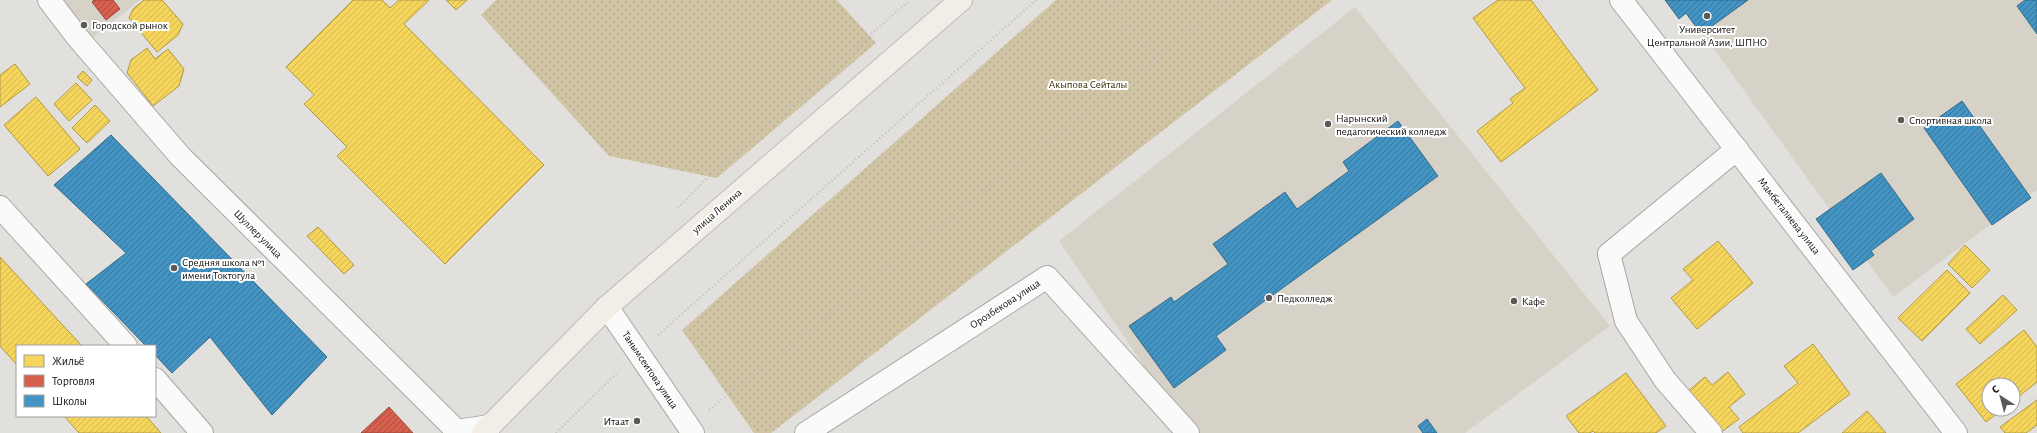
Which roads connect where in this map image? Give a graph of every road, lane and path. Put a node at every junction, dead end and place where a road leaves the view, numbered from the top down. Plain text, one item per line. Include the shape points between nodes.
1 (49, 0) edge
2 (961, 0) edge
3 (1036, 0) edge
4 (1107, 0) edge
5 (1230, 0) edge
6 (1621, 0) edge
7 (1154, 58) junction
8 (1737, 149) junction
9 (0, 207) edge
10 (607, 307) junction
11 (125, 345) edge
12 (638, 353) junction
13 (156, 380) edge
14 (487, 429) edge
15 (690, 430) edge
16 (202, 433) edge
17 (556, 433) edge
18 (806, 433) edge
19 (1188, 433) edge
20 (1711, 433) edge
21 (1956, 433) edge

1 - 14 street, Шуллер улица via 78,38 180,156 457,431
2 - 10 main road, улица Ленина
3 - 12 path
4 - 7 path
5 - 7 path
6 - 8 street, Мамбеталиева улица
7 - 15 path
8 - 20 street via 1609,254 1626,321 1665,380
8 - 21 street, Мамбеталиева улица
9 - 11 street
10 - 12 street, Танымсеитова улица
10 - 14 main road, улица Ленина
12 - 15 street, Танымсеитова улица
12 - 17 path
13 - 16 street
18 - 19 street, Орозбекова улица via 1047,277

